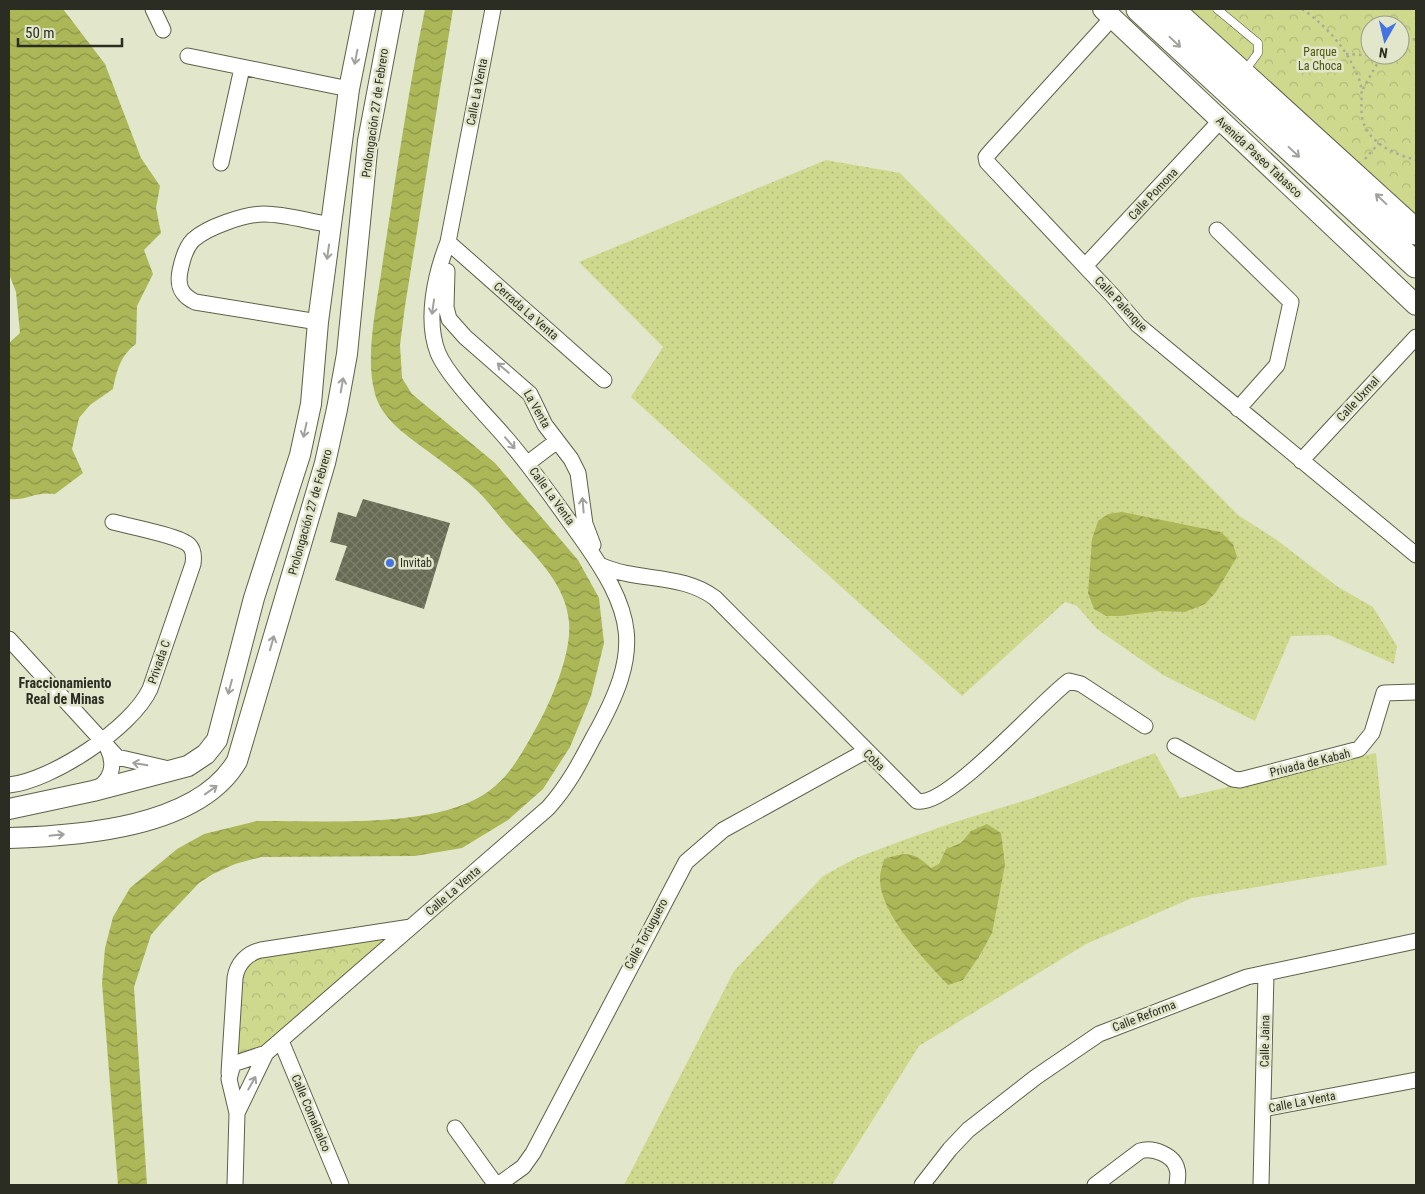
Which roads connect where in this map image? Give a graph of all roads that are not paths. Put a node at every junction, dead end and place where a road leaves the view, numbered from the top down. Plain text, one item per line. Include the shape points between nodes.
1 (153, 9) edge
2 (365, 9) edge
3 (393, 9) edge
4 (493, 9) edge
5 (1139, 9) edge
6 (1172, 9) edge
7 (1217, 9) edge
8 (1107, 14) edge
9 (162, 30) dead end
10 (188, 56) dead end
11 (242, 68) junction
12 (1243, 74) junction
13 (349, 89) junction
14 (1220, 121) junction
15 (221, 163) dead end
16 (332, 226) junction
17 (1217, 230) dead end
18 (1416, 232) edge
19 (448, 242) junction
20 (1416, 265) edge
21 (1085, 266) junction
22 (1416, 305) edge
23 (318, 322) junction
24 (1416, 337) edge
25 (604, 380) dead end
26 (311, 404) junction
27 (337, 409) junction
28 (1238, 409) junction
29 (557, 441) junction
30 (1301, 461) junction
31 (528, 463) junction
32 (113, 522) dead end
33 (1415, 552) edge
34 (602, 566) junction
35 (254, 598) junction
36 (283, 606) junction
37 (9, 639) edge
38 (1416, 692) edge
39 (1145, 726) dead end
40 (105, 745) junction
41 (1175, 746) dead end
42 (866, 752) junction
43 (176, 770) junction
44 (9, 785) edge
45 (93, 791) junction
46 (9, 809) edge
47 (9, 838) edge
48 (412, 927) junction
49 (1416, 941) edge
50 (1266, 973) junction
51 (280, 1040) junction
52 (266, 1053) junction
53 (230, 1073) junction
54 (1416, 1080) edge
55 (1263, 1109) junction
56 (237, 1113) junction
57 (454, 1128) dead end
58 (235, 1185) edge
59 (341, 1185) edge
60 (497, 1185) edge
61 (922, 1185) edge
62 (1095, 1185) edge
63 (1177, 1185) edge
64 (1261, 1185) edge

1 - 9 street
2 -> 13 street, Prolongación 27 de Febrero
27 -> 3 street, Prolongación 27 de Febrero via 347,354 368,141
4 - 19 street, Calle La Venta
5 -> 20 main road
6 - 12 main road
7 - 12 lane via 1258,43 1258,53
8 - 14 street, Avenida Paseo Tabasco
8 - 21 street, Calle Palenque via 986,159
10 - 11 street
11 - 13 street
11 - 15 street
18 -> 12 main road
13 - 16 street, Prolongación 27 de Febrero
14 - 21 street, Calle Pomona
14 - 22 street, Avenida Paseo Tabasco
16 -> 23 street, Prolongación 27 de Febrero
16 - 23 street via 264,214 228,222 193,240 186,250 179,277 178,286 182,293 195,302
17 - 28 street via 1291,302 1276,365
19 - 25 street, Cerrada La Venta
29 -> 19 street, La Venta via 526,389 465,337 449,319 446,307
19 -> 31 street, Calle La Venta via 432,312 432,332 438,352 450,373
21 - 28 street, Calle Palenque via 1138,325
23 - 26 street, Prolongación 27 de Febrero
24 - 30 street, Calle Uxmal
26 - 27 street
26 -> 35 street, Prolongación 27 de Febrero via 300,455
27 - 36 street, Prolongación 27 de Febrero via 325,463
28 - 30 street, Calle Palenque
29 - 31 street
34 -> 29 street, La Venta via 603,558 592,545 585,524 578,474
30 - 33 street, Calle Palenque
31 - 34 street, Calle La Venta
32 - 40 street, Privada C via 186,542 194,557 145,700
34 - 42 street, Coba via 634,577 681,581 705,590 798,680
34 - 48 street, Calle La Venta via 621,605 627,638 622,674 609,710 565,788 548,808
35 - 36 street
35 -> 43 street, Prolongación 27 de Febrero via 216,740 206,754
47 -> 36 street, Prolongación 27 de Febrero via 72,833 148,820 176,811 216,787 232,769 241,751
37 - 40 street
38 - 41 street, Privada de Kabah via 1384,693 1369,738 1358,749 1240,780 1233,780
39 - 42 street, Coba via 1081,684 1069,680 975,767 924,802 913,798
43 -> 40 street via 122,760
40 - 44 street, Privada C via 44,774
40 - 45 street via 113,757 113,765 104,785
42 - 60 street, Calle Tortuguero via 723,830 686,862 533,1153 523,1167
43 - 45 street, Prolongación 27 de Febrero
45 - 46 street, Prolongación 27 de Febrero
48 - 51 street, Calle La Venta
48 - 53 street, Calle La Venta via 251,954 236,972
49 - 50 street, Calle Reforma
50 - 55 street, Calle Jaina
50 - 61 street, Calle Reforma via 1247,977 1088,1040 968,1130
51 - 52 street, Calle La Venta
51 - 59 street, Calle Comalcalco
52 - 53 street, Calle La Venta via 240,1060 233,1064
56 -> 52 street, Calle La Venta
53 - 56 street, Calle La Venta
54 - 55 street, Calle La Venta
55 - 64 street, Calle La Venta
56 - 58 street, Calle La Venta
57 - 60 street
62 - 63 street via 1140,1151 1149,1149 1174,1162 1178,1169

